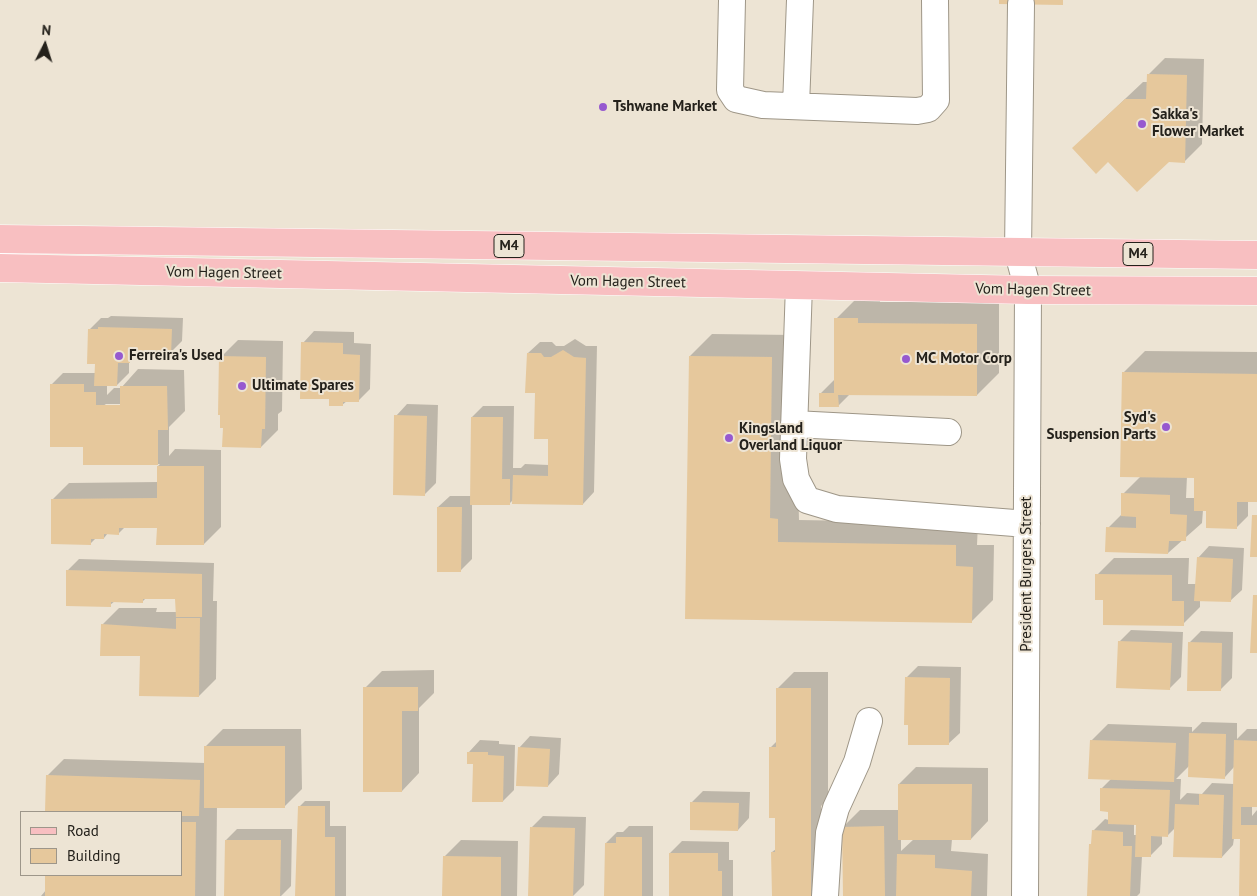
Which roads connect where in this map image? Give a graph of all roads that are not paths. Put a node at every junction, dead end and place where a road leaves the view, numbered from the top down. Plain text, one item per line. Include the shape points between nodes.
1 (732, 0) edge
2 (800, 0) edge
3 (935, 0) edge
4 (1021, 4) dead end
5 (796, 106) junction
6 (0, 238) edge
7 (1018, 253) junction
8 (1257, 255) edge
9 (0, 268) edge
10 (799, 285) junction
11 (1028, 290) junction
12 (1257, 291) edge
13 (794, 424) junction
14 (948, 432) dead end
15 (1027, 524) junction
16 (869, 721) dead end
17 (825, 896) edge
18 (1026, 896) edge

1 - 5 street via 730,90 736,99 763,105
2 - 5 street
3 - 5 street via 936,100 928,109
4 - 7 street, President Burgers Street
6 - 7 main road, Vom Hagen Street / M4
7 - 8 main road, Vom Hagen Street / M4
7 - 11 street, President Burgers Street
9 - 10 main road, Vom Hagen Street / M4
10 - 11 main road, Vom Hagen Street / M4
10 - 13 street
11 - 12 main road, Vom Hagen Street / M4
11 - 15 street, President Burgers Street
13 - 14 street
13 - 15 street via 796,479 807,500 838,509
15 - 18 street, President Burgers Street
16 - 17 street via 857,762 828,833

